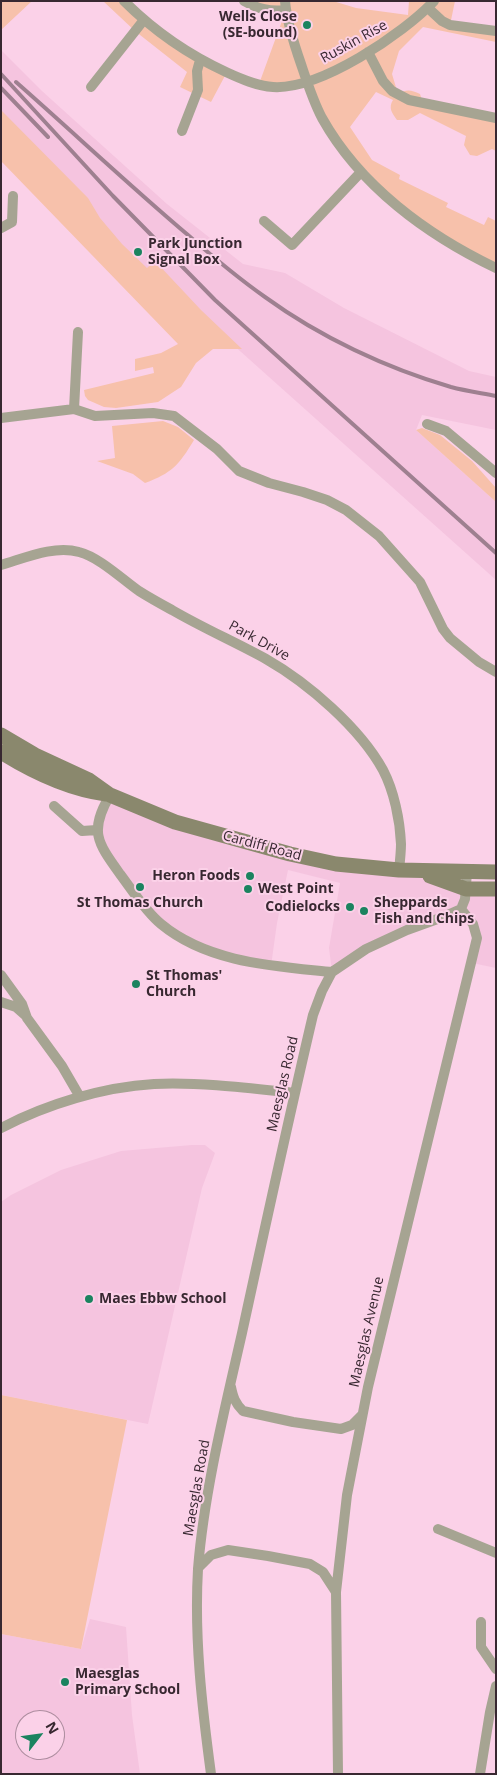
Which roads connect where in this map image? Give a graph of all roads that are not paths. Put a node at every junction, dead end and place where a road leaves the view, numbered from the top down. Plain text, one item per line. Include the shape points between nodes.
1 (124, 1) edge
2 (244, 1) edge
3 (431, 4) edge
4 (286, 6) edge
5 (143, 21) junction
6 (496, 31) edge
7 (368, 52) junction
8 (200, 60) junction
9 (306, 82) junction
10 (92, 87) dead end
11 (496, 118) edge
12 (182, 130) dead end
13 (361, 172) junction
14 (13, 196) dead end
15 (264, 221) dead end
16 (1, 228) edge
17 (496, 268) edge
18 (78, 332) dead end
19 (74, 409) junction
20 (1, 418) edge
21 (427, 424) dead end
22 (496, 472) edge
23 (1, 565) edge
24 (496, 672) edge
25 (1, 735) edge
26 (1, 752) edge
27 (110, 795) junction
28 (54, 806) dead end
29 (97, 830) junction
30 (399, 870) junction
31 (419, 871) junction
32 (467, 872) junction
33 (496, 872) edge
34 (466, 889) junction
35 (496, 889) edge
36 (460, 909) junction
37 (332, 972) junction
38 (1, 975) edge
39 (1, 1002) edge
40 (28, 1018) junction
41 (295, 1093) junction
42 (80, 1097) junction
43 (1, 1128) edge
44 (230, 1383) junction
45 (362, 1414) junction
46 (438, 1529) dead end
47 (496, 1553) edge
48 (198, 1568) junction
49 (336, 1592) junction
50 (481, 1622) dead end
51 (496, 1668) edge
52 (496, 1686) edge
53 (210, 1774) edge
54 (338, 1774) edge
55 (480, 1774) edge

1 - 5 street, Ruskin Rise
2 - 4 street via 273,12
3 - 6 street via 442,21 450,25
3 - 7 street, Ruskin Rise via 392,38
4 - 9 street
5 - 8 street, Ruskin Rise
5 - 10 street
7 - 9 street, Ruskin Rise
7 - 11 street via 392,92 409,100
8 - 9 street, Ruskin Rise via 243,80 272,87
8 - 12 street via 198,90
9 - 13 street via 322,118
13 - 15 street via 292,246
13 - 17 street via 411,217 462,252
14 - 16 street via 12,222
18 - 19 street
19 - 20 street
19 - 24 street via 95,416 153,413 174,416 217,449 238,470 268,483 327,500 346,510 379,536 420,582 450,638 478,662
21 - 22 street via 446,431
23 - 30 street, Park Drive via 45,552 79,552 179,614 268,660 305,686 333,709 366,745 384,771 398,823 401,845
25 - 27 main road, Cardiff Road via 89,780
26 - 27 main road, Cardiff Road via 54,780
27 - 29 street via 100,813
27 - 30 main road, Cardiff Road via 175,822 290,854 336,864
28 - 29 street via 82,831
29 - 37 street via 100,844 109,859 137,896 160,923 184,941 221,955 266,965
30 - 31 main road, Cardiff Road
31 - 32 main road, Cardiff Road
31 - 34 main road, Cardiff Road
32 - 33 main road, Cardiff Road
32 - 34 street
34 - 35 main road, Cardiff Road
34 - 36 street
36 - 37 street, Maesglas Road via 366,949
36 - 45 street, Maesglas Avenue via 473,924 477,938
37 - 41 street, Maesglas Road via 313,1015
38 - 40 street
39 - 40 street via 16,1007
40 - 42 street
41 - 42 street via 212,1085 153,1084
41 - 44 street, Maesglas Road
42 - 43 street
44 - 45 street via 233,1397 243,1411 341,1429 352,1425
44 - 48 street, Maesglas Road
45 - 49 street, Maesglas Avenue via 347,1494
46 - 47 street
48 - 49 street via 211,1555 228,1550 268,1556 310,1564 324,1572
48 - 53 street, Maesglas Road via 199,1650
49 - 54 street, Maesglas Avenue
50 - 51 street via 481,1647
52 - 55 street

